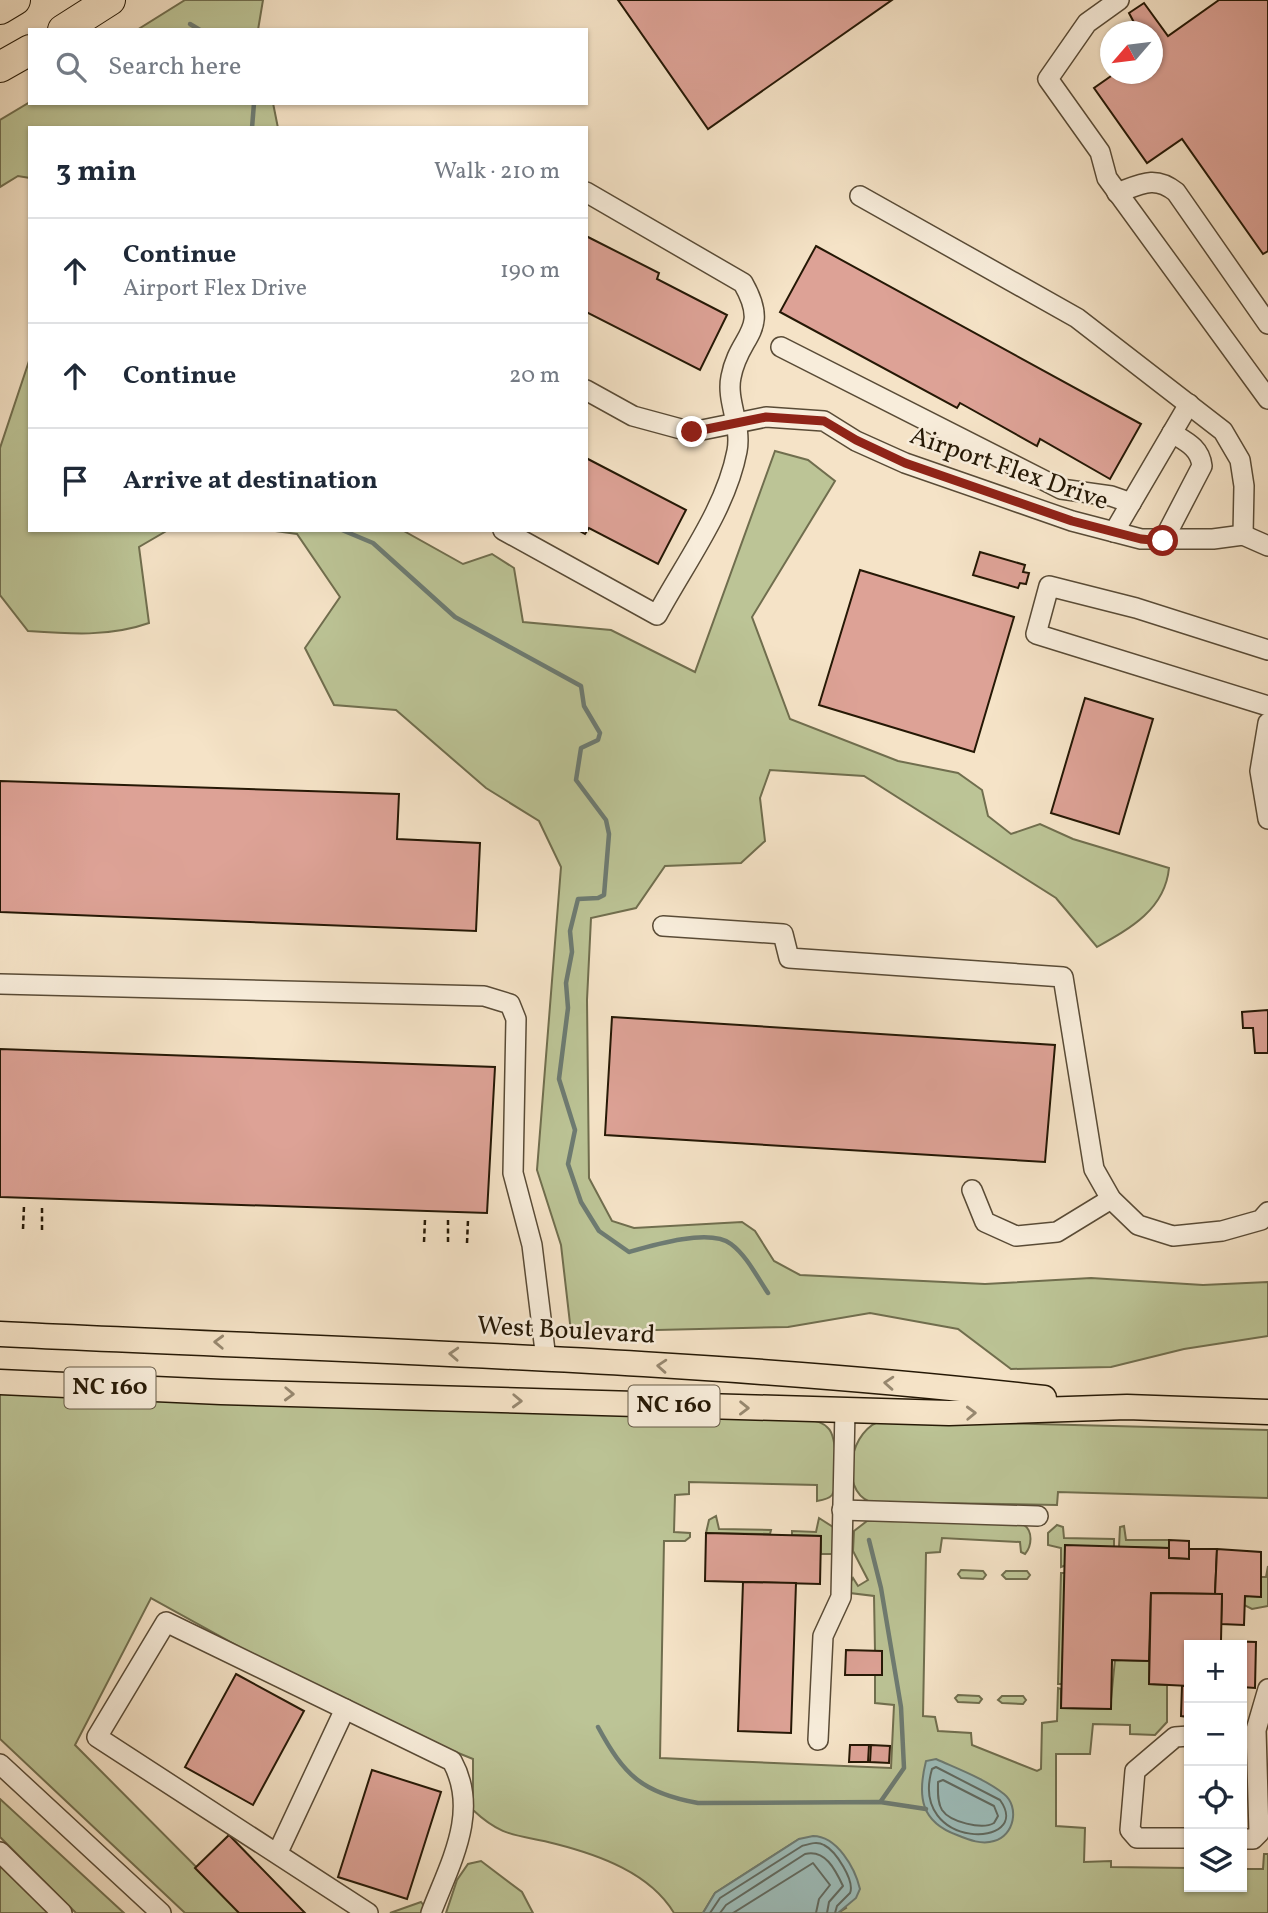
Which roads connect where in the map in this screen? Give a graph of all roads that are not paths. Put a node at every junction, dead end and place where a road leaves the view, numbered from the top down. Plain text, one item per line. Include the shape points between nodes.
1 (15, 0) edge
2 (110, 0) edge
3 (1119, 0) edge
4 (0, 9) edge
5 (66, 28) edge
6 (28, 51) edge
7 (0, 67) edge
8 (588, 193) edge
9 (1117, 193) junction
10 (860, 196) dead end
11 (1268, 324) edge
12 (780, 348) dead end
13 (1265, 388) edge
14 (588, 391) edge
15 (1189, 404) junction
16 (738, 422) junction
17 (1172, 433) junction
18 (1131, 503) junction
19 (507, 532) edge
20 (1114, 532) junction
21 (1243, 535) junction
22 (1163, 541) junction
23 (1268, 545) edge
24 (1268, 650) edge
25 (1268, 706) edge
26 (1268, 723) edge
27 (1265, 795) edge
28 (1268, 819) edge
29 (663, 926) dead end
30 (0, 984) edge
31 (972, 1190) dead end
32 (1111, 1199) junction
33 (1268, 1212) edge
34 (0, 1334) edge
35 (547, 1359) junction
36 (0, 1382) edge
37 (1127, 1408) junction
38 (845, 1410) junction
39 (1268, 1412) edge
40 (842, 1510) junction
41 (1038, 1516) dead end
42 (1268, 1689) edge
43 (345, 1709) junction
44 (1249, 1731) edge
45 (1184, 1736) edge
46 (818, 1740) dead end
47 (0, 1764) edge
48 (1184, 1838) edge
49 (1247, 1839) edge
50 (0, 1852) edge
51 (278, 1852) junction
52 (62, 1913) edge
53 (161, 1913) edge
54 (368, 1913) edge
55 (431, 1913) edge

1 - 4 highway
2 - 5 highway
3 - 9 street via 1087,23 1048,79 1100,152
6 - 7 highway
8 - 16 street via 743,283 754,302 755,321 730,377
9 - 11 street via 1150,181 1164,182 1176,192
9 - 13 street
10 - 15 street via 1077,318
12 - 18 street via 1060,489
14 - 16 street, Airport Flex Drive via 633,416 692,432
15 - 17 street
15 - 21 street via 1223,431 1240,460
16 - 19 street via 738,450 724,493 657,614
16 - 20 street, Airport Flex Drive via 766,417 824,421 905,463
17 - 18 street
17 - 22 street via 1192,445 1202,466
18 - 20 street
20 - 22 street, Airport Flex Drive
21 - 22 street, Airport Flex Drive
21 - 23 street, Airport Flex Drive
24 - 25 street via 1048,586 1036,634
26 - 27 street via 1260,771
27 - 28 street
29 - 32 street via 783,934 789,958 1063,977 1094,1169
30 - 35 street via 484,996 510,1004 516,1019 513,1173 533,1245
31 - 32 street via 985,1222 1016,1236 1056,1232
32 - 33 street via 1138,1225 1173,1236 1222,1231 1261,1220
35 -> 34 main road, West Boulevard / NC 160
37 -> 35 main road, West Boulevard / NC 160 via 947,1387
36 -> 38 main road, West Boulevard / NC 160
38 -> 37 main road, West Boulevard / NC 160 via 949,1413
37 - 39 main road, West Boulevard / NC 160
38 - 40 street
40 - 41 street
40 - 46 street via 841,1597 823,1636
42 - 44 street
43 - 51 street
43 - 51 street via 166,1622 97,1737
43 - 55 street via 452,1761 462,1779 466,1800 462,1828
44 - 49 street via 1259,1833
45 - 48 street via 1175,1737 1135,1771 1130,1829 1137,1838
47 - 53 street
50 - 52 street
51 - 54 street

